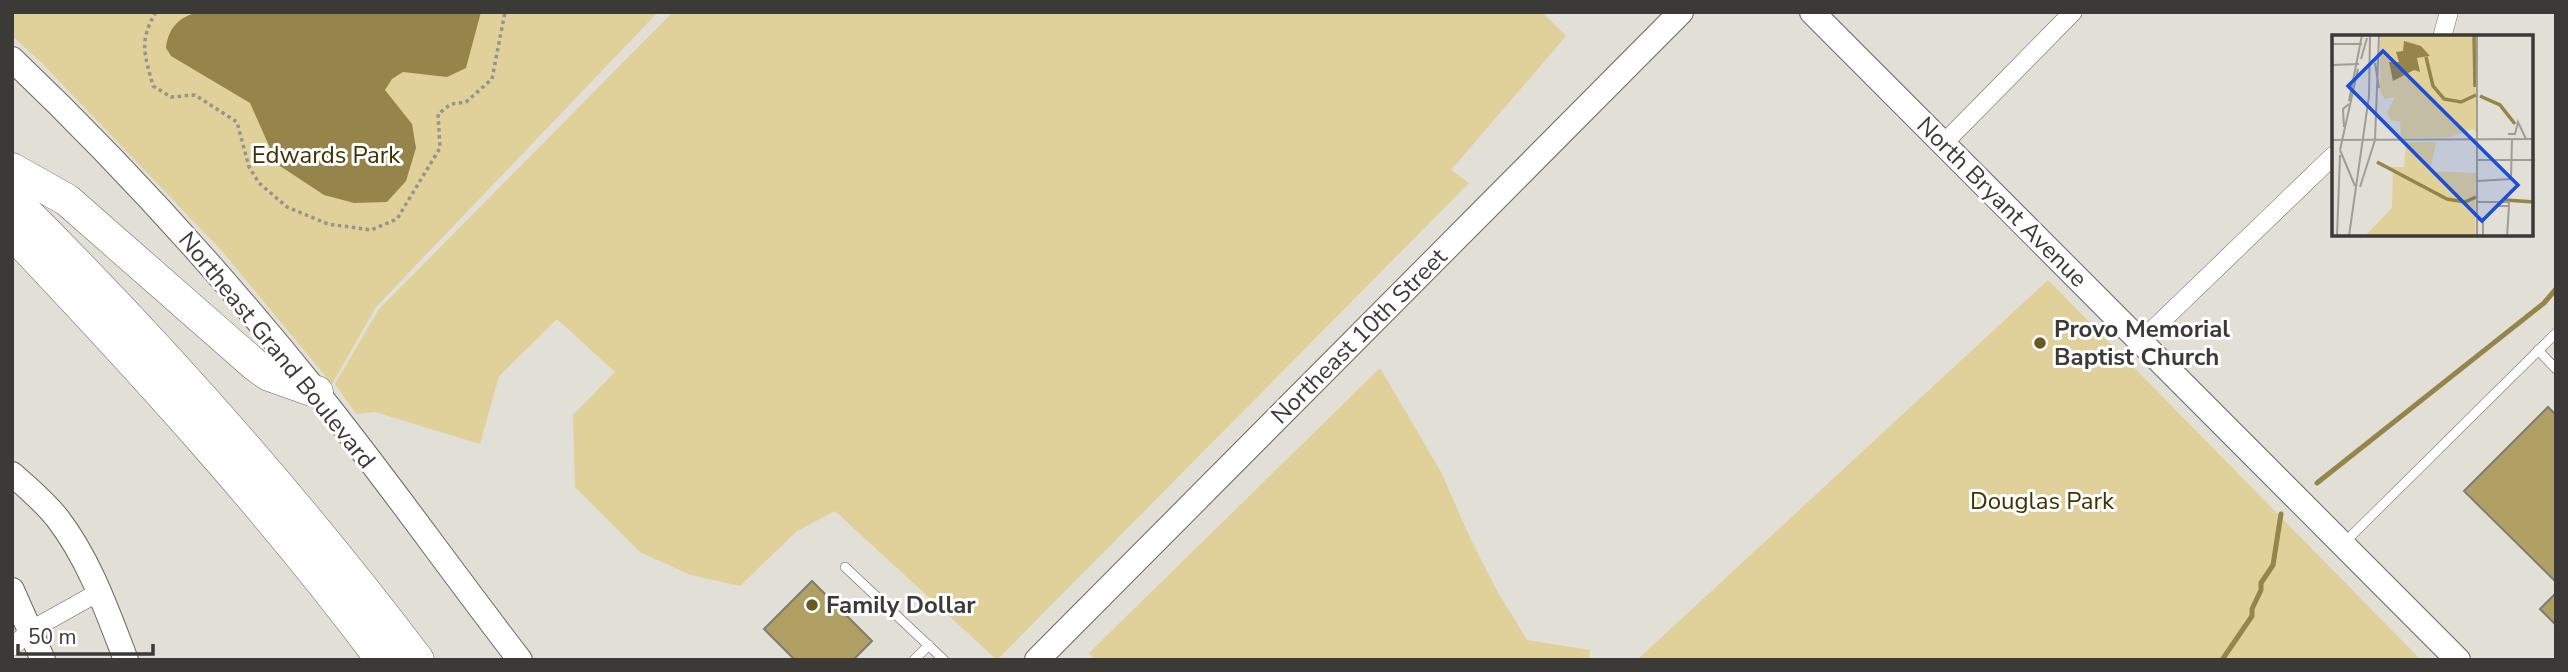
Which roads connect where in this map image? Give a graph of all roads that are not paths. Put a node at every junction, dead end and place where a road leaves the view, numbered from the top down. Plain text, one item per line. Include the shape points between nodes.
1 (1681, 12) edge
2 (1812, 12) edge
3 (2073, 12) edge
4 (2449, 12) edge
5 (2443, 35) edge
6 (12, 59) edge
7 (1944, 143) junction
8 (2332, 156) edge
9 (12, 169) edge
10 (12, 198) edge
11 (12, 233) edge
12 (2556, 333) edge
13 (2141, 341) junction
14 (2538, 351) junction
15 (2556, 369) edge
16 (317, 392) junction
17 (12, 474) edge
18 (2343, 544) junction
19 (845, 567) dead end
20 (12, 590) edge
21 (99, 592) junction
22 (31, 630) junction
23 (929, 645) junction
24 (12, 647) edge
25 (43, 660) edge
26 (126, 660) edge
27 (382, 660) edge
28 (418, 660) edge
29 (520, 660) edge
30 (914, 660) edge
31 (944, 660) edge
32 (1037, 660) edge
33 (2458, 660) edge

1 - 32 main road, Northeast 10th Street
2 - 7 main road, North Bryant Avenue
3 - 7 street
4 - 5 street
6 - 16 main road, Northeast Grand Boulevard via 150,196
7 - 13 main road, North Bryant Avenue
8 - 13 street
9 - 16 highway via 66,200 255,365 269,375
10 - 28 highway via 221,418
11 - 27 highway via 202,439
12 - 14 lane
13 - 18 main road, North Bryant Avenue
14 - 15 lane
14 - 18 lane
16 - 29 main road, Northeast Grand Boulevard
17 - 21 main road via 57,517 81,552
18 - 33 main road, North Bryant Avenue
19 - 23 lane
20 - 22 main road
21 - 22 street
21 - 26 main road
22 - 24 street
22 - 25 main road
23 - 30 lane
23 - 31 lane

